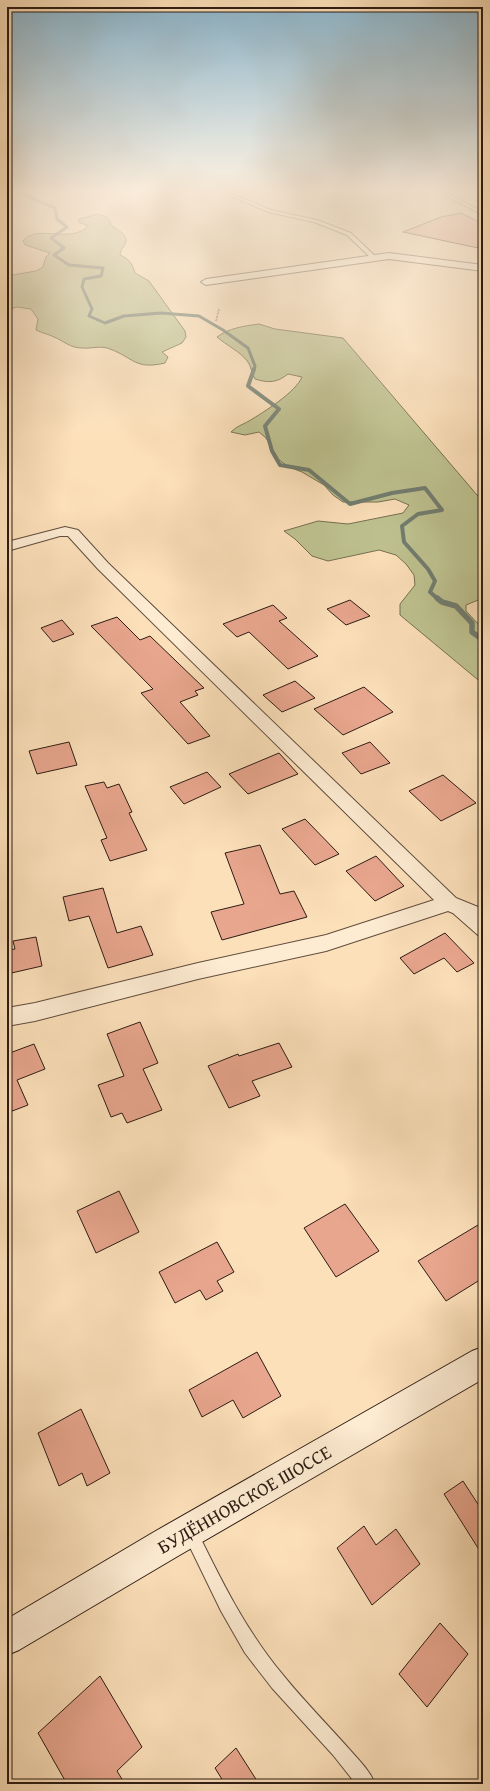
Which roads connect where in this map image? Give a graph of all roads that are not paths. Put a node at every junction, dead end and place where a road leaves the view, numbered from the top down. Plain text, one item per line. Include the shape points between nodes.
1 (242, 277) edge
2 (206, 282) dead end
3 (7, 547) edge
4 (448, 903) junction
5 (483, 918) edge
6 (483, 933) edge
7 (7, 1017) edge
8 (483, 1362) edge
9 (189, 1531) junction
10 (7, 1638) edge
11 (367, 1784) edge

1 - 2 street
3 - 4 street via 58,532 73,534
4 - 5 street
4 - 6 lane
4 - 7 street via 326,942
8 - 9 main road, БУДЁННОВСКОЕ ШОССЕ
9 - 10 main road, БУДЁННОВСКОЕ ШОССЕ
9 - 11 lane via 217,1590 251,1647

